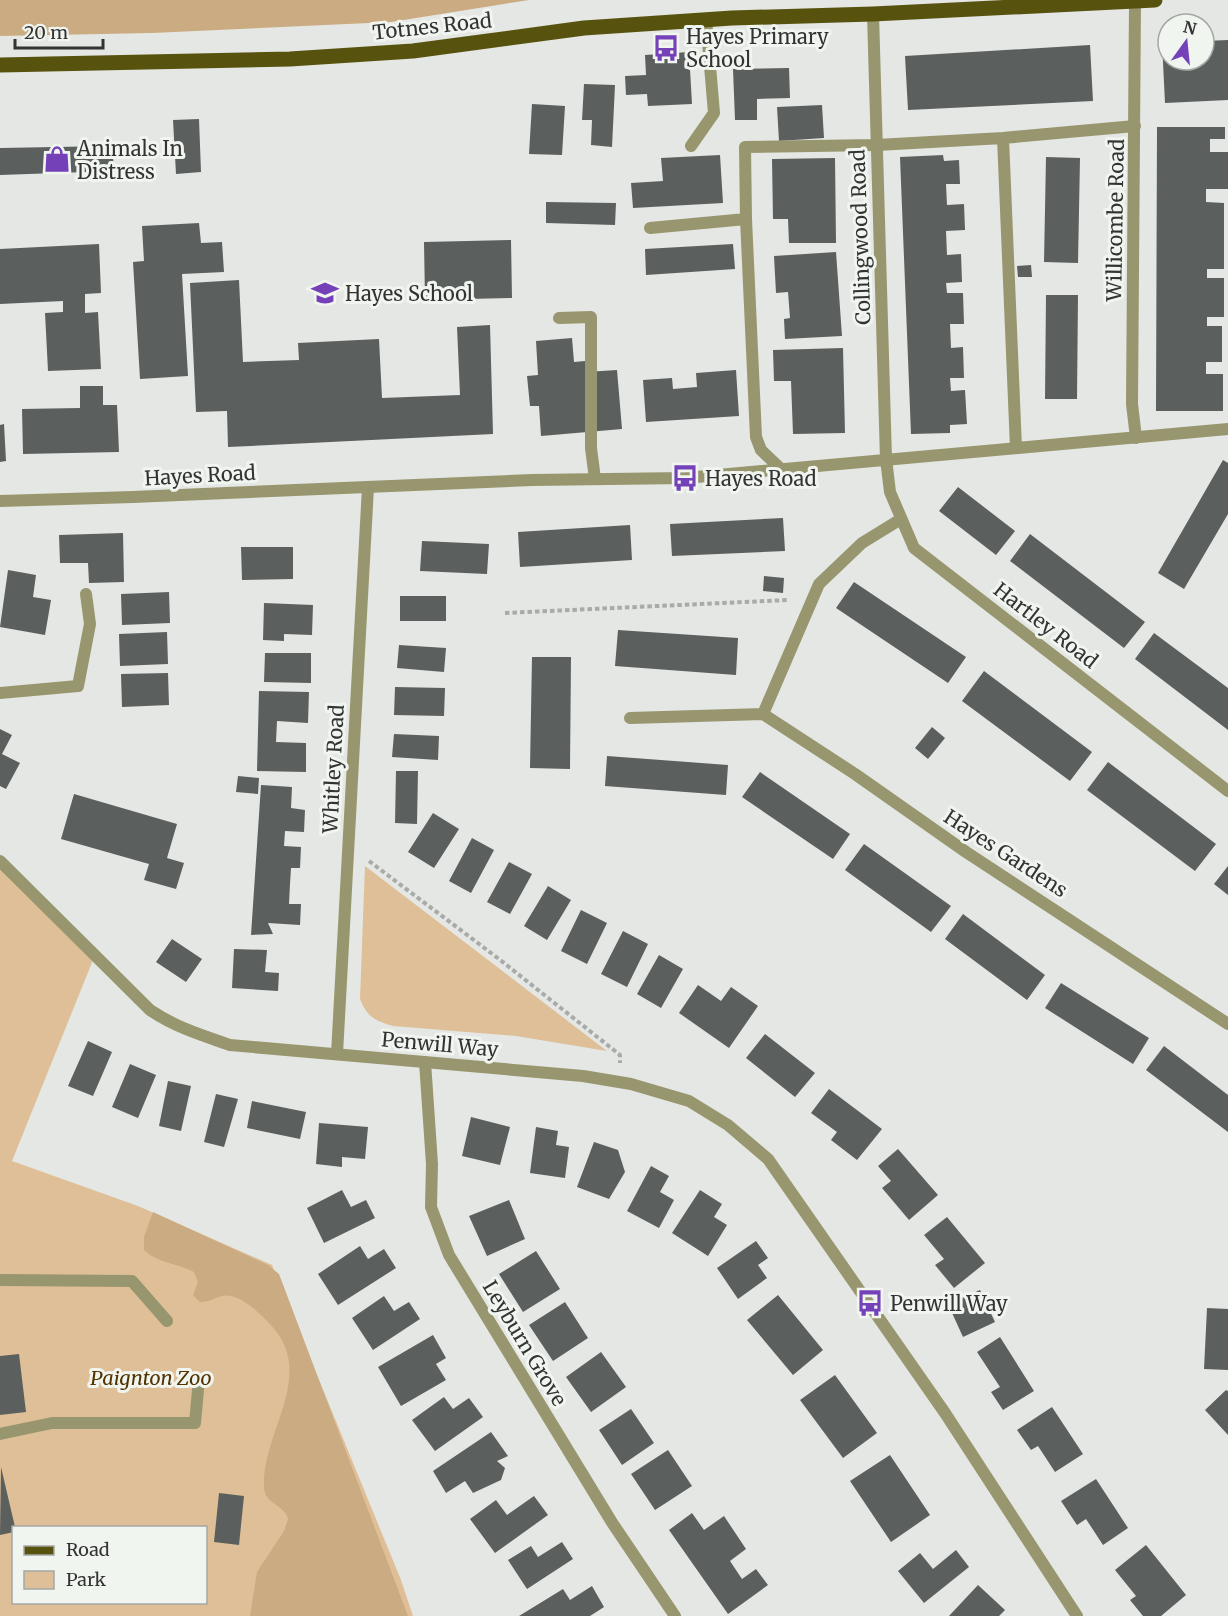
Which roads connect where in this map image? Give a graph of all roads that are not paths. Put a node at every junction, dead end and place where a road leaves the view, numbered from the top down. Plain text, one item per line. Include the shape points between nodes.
1 (1155, 0) edge
2 (1135, 2) junction
3 (873, 14) junction
4 (706, 20) junction
5 (0, 65) edge
6 (1135, 126) junction
7 (1003, 138) junction
8 (877, 145) junction
9 (691, 146) dead end
10 (746, 219) junction
11 (650, 228) dead end
12 (559, 318) dead end
13 (1228, 429) edge
14 (1136, 438) junction
15 (1016, 448) junction
16 (886, 459) junction
17 (781, 469) junction
18 (595, 479) junction
19 (368, 487) junction
20 (0, 501) edge
21 (902, 519) junction
22 (86, 594) dead end
23 (0, 693) edge
24 (763, 714) junction
25 (630, 718) dead end
26 (1228, 791) edge
27 (0, 861) edge
28 (1228, 1024) edge
29 (337, 1054) junction
30 (425, 1062) junction
31 (0, 1280) edge
32 (168, 1321) dead end
33 (199, 1379) dead end
34 (0, 1434) edge
35 (675, 1616) edge
36 (1077, 1616) edge

1 - 2 main road, Totnes Road
2 - 3 main road, Totnes Road
2 - 6 street, Willicombe Road
3 - 4 main road, Totnes Road
3 - 8 street, Collingwood Road
4 - 5 main road, Totnes Road via 584,28 402,52 290,59
4 - 9 street via 714,113
6 - 7 street
6 - 14 street, Willicombe Road via 1132,404
7 - 8 street
7 - 15 street
8 - 10 street via 745,147
8 - 16 street, Collingwood Road
10 - 11 street
10 - 17 street via 756,437 761,450
12 - 18 street via 591,317 591,448
13 - 14 street, Hayes Road
14 - 15 street, Hayes Road
15 - 16 street, Hayes Road
16 - 17 street, Hayes Road
16 - 21 street, Hartley Road via 890,492
17 - 18 street, Hayes Road via 685,478
18 - 19 street, Hayes Road
19 - 20 street, Hayes Road
19 - 29 street, Whitley Road
21 - 24 street via 862,543 819,584
21 - 26 street, Hartley Road via 914,548
22 - 23 street via 90,624 78,686
24 - 25 street
24 - 28 street, Hayes Gardens
27 - 29 street, Penwill Way via 150,1010 169,1023 231,1045
29 - 30 street, Penwill Way
30 - 35 street, Leyburn Grove via 431,1207 450,1255 613,1524
30 - 36 street, Penwill Way via 632,1084 689,1101 728,1125 768,1160 945,1413
31 - 32 street via 132,1281
33 - 34 street via 195,1423 52,1423

